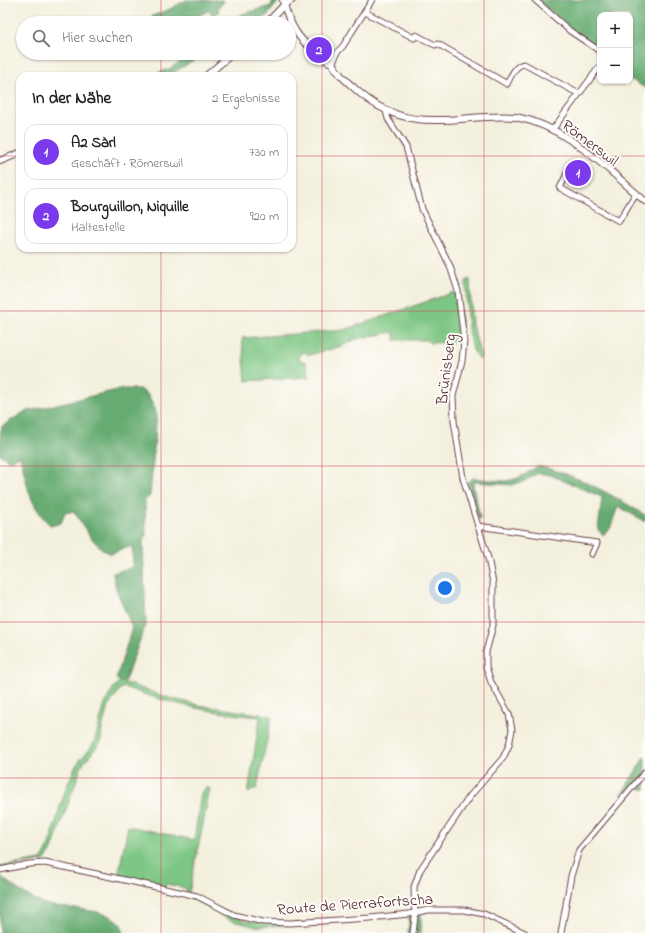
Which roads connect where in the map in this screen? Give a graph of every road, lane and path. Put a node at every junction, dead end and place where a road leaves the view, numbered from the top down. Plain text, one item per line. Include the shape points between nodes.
1 (293, 0) edge
2 (372, 0) edge
3 (535, 0) edge
4 (284, 2) edge
5 (365, 12) junction
6 (273, 16) edge
7 (289, 16) edge
8 (296, 34) edge
9 (597, 49) edge
10 (334, 56) junction
11 (326, 57) junction
12 (225, 60) edge
13 (332, 63) junction
14 (597, 70) edge
15 (211, 72) edge
16 (579, 94) junction
17 (386, 110) junction
18 (553, 129) junction
19 (16, 155) edge
20 (0, 161) edge
21 (572, 163) dead end
22 (636, 194) junction
23 (645, 201) edge
24 (478, 526) junction
25 (592, 554) dead end
26 (645, 772) edge
27 (0, 870) edge
28 (415, 913) junction
29 (413, 933) edge
30 (525, 933) edge
31 (561, 933) edge

1 - 4 street
2 - 5 street
3 - 9 street via 570,31
4 - 6 main road
4 - 7 main road
5 - 10 street
5 - 16 street via 414,38 416,35 435,45 438,44 507,84 516,68 524,64
8 - 11 main road via 316,52
10 - 11 main road via 331,54
10 - 13 main road via 335,60
11 - 13 main road via 327,61
12 - 15 main road
13 - 17 main road, Römerswil via 354,87
14 - 16 street
16 - 18 street
17 - 18 main road, Römerswil via 417,120 516,117
17 - 24 street, Brünisberg via 388,119 406,147 418,196 431,230 450,266 458,291 464,346 454,388 453,412 460,466
18 - 22 main road, Römerswil via 576,143
19 - 20 main road
21 - 22 street, Römerswil via 560,188 619,221
22 - 23 main road, Römerswil
24 - 25 street via 597,543
24 - 28 street, Brünisberg via 493,583 493,625 486,652 486,667 491,682 506,708 512,730 508,748 500,763 470,796 420,870 414,887
26 - 31 street via 579,850 571,876
27 - 28 street, Route de Pierrafortscha via 45,863 186,893 234,915 263,922 290,923
28 - 29 street, Brünisberg
28 - 30 street, Route de Pierrafortscha via 428,910 473,911

